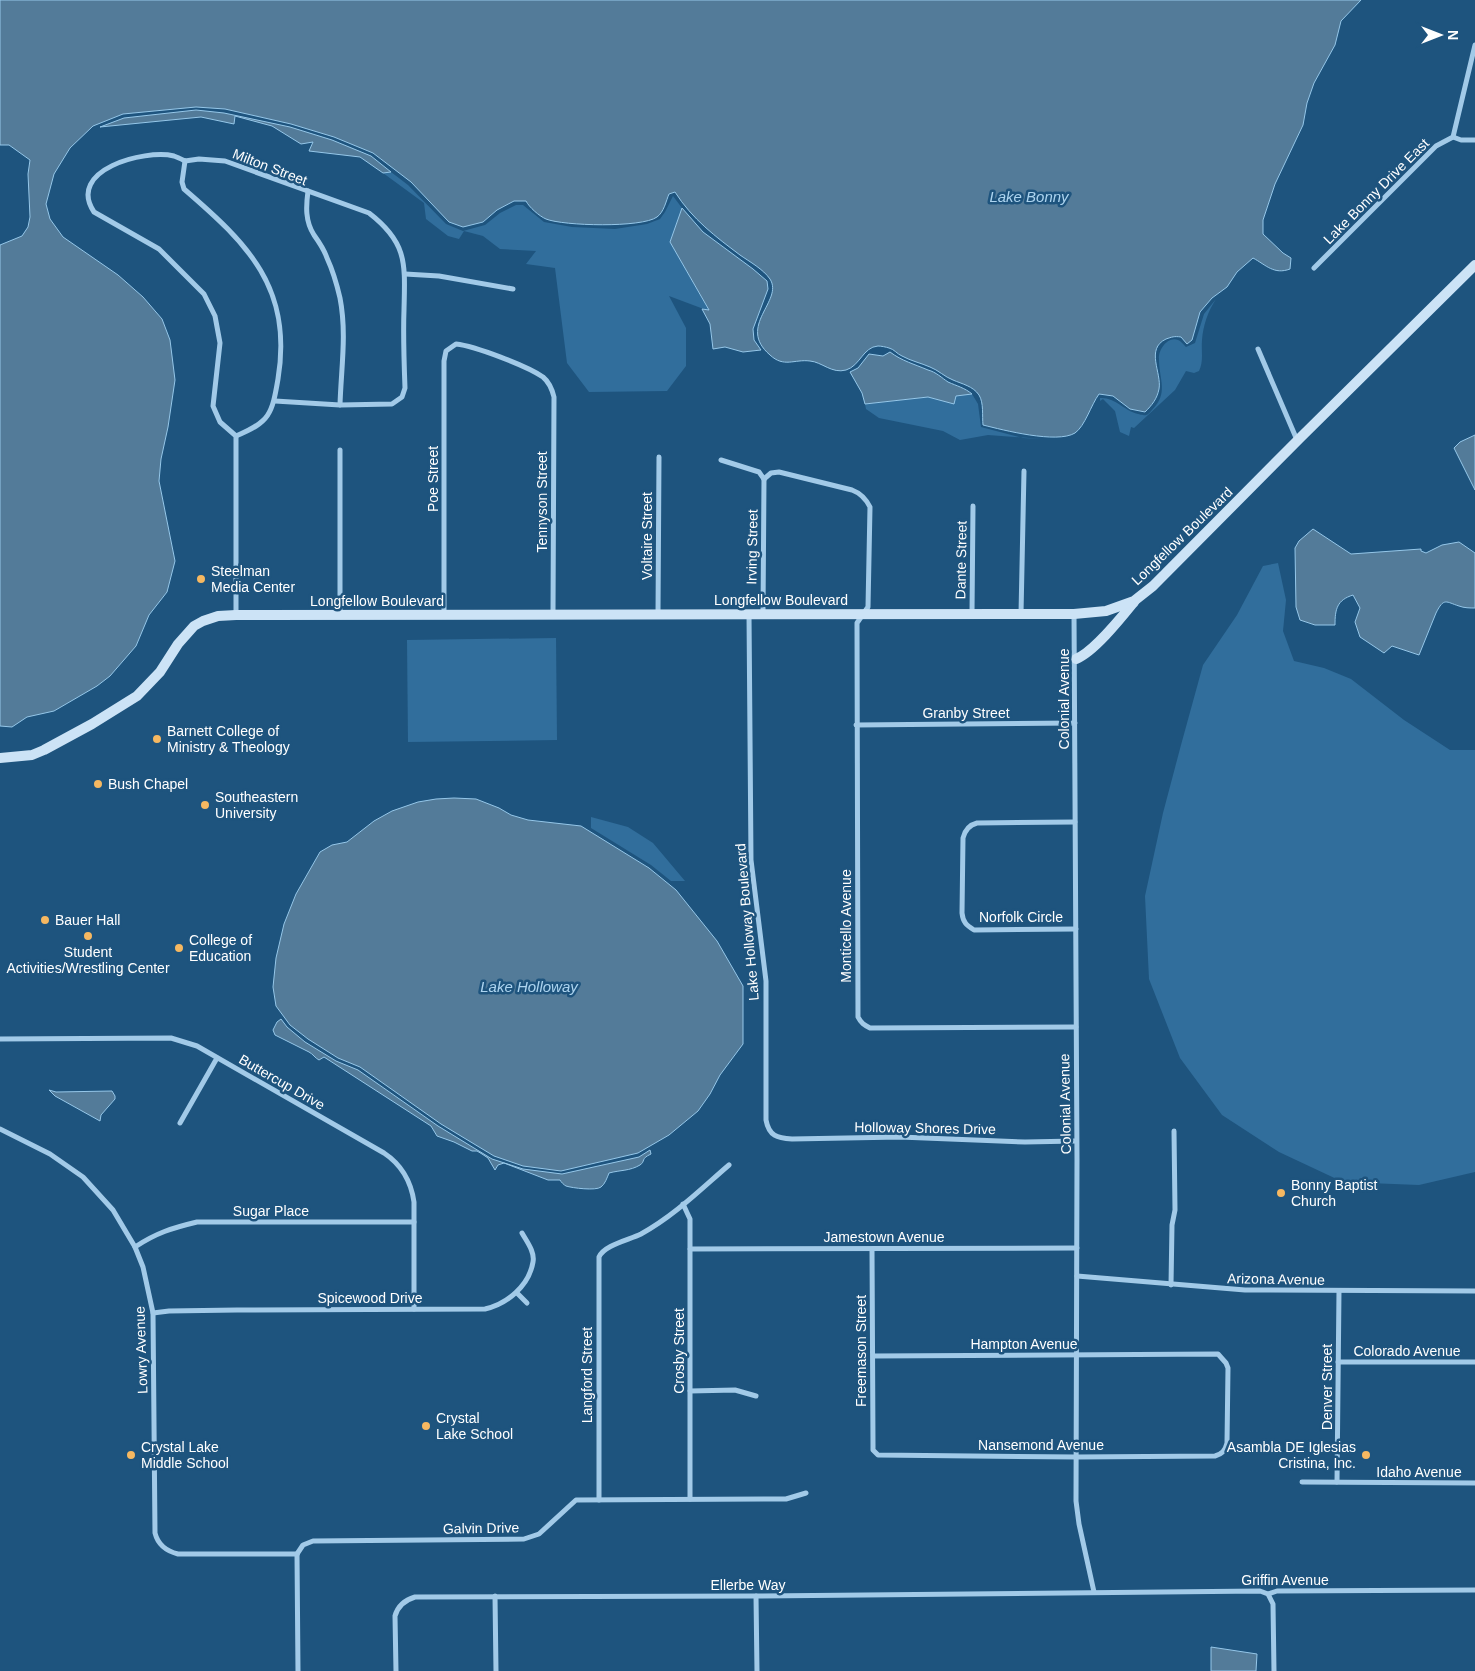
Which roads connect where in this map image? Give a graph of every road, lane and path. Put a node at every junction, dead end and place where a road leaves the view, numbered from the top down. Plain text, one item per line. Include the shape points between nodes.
1 (1475, 45) edge
2 (1453, 138) junction
3 (1475, 140) edge
4 (185, 161) junction
5 (308, 191) junction
6 (1475, 265) edge
7 (1314, 268) dead end
8 (405, 274) junction
9 (513, 289) dead end
10 (451, 346) joint
11 (1258, 349) dead end
12 (275, 401) junction
13 (340, 405) junction
14 (236, 436) junction
15 (1297, 440) junction
16 (340, 450) dead end
17 (659, 457) dead end
18 (720, 460) dead end
19 (1024, 471) dead end
20 (764, 479) junction
21 (973, 506) dead end
22 (1134, 601) junction
23 (236, 614) junction
24 (553, 614) junction
25 (658, 614) junction
26 (750, 614) junction
27 (763, 614) junction
28 (862, 614) junction
29 (972, 614) junction
30 (1021, 614) junction
31 (1074, 614) junction
32 (340, 615) junction
33 (444, 615) junction
34 (1076, 658) junction
35 (1076, 724) junction
36 (856, 725) junction
37 (0, 758) edge
38 (1076, 822) junction
39 (1076, 929) junction
40 (1076, 1027) junction
41 (0, 1039) edge
42 (217, 1058) junction
43 (180, 1123) dead end
44 (0, 1129) edge
45 (1174, 1131) dead end
46 (774, 1135) joint
47 (1076, 1141) junction
48 (729, 1165) dead end
49 (683, 1204) junction
50 (414, 1222) junction
51 (522, 1233) dead end
52 (135, 1247) junction
53 (1077, 1248) junction
54 (690, 1249) junction
55 (872, 1249) junction
56 (1077, 1276) junction
57 (1171, 1285) junction
58 (1338, 1291) junction
59 (1475, 1291) edge
60 (517, 1293) junction
61 (527, 1303) dead end
62 (414, 1309) junction
63 (153, 1313) junction
64 (1076, 1355) junction
65 (873, 1356) junction
66 (1338, 1362) junction
67 (1475, 1362) edge
68 (690, 1391) junction
69 (756, 1396) dead end
70 (875, 1452) joint
71 (1207, 1456) joint
72 (1077, 1457) junction
73 (1302, 1482) dead end
74 (1337, 1482) junction
75 (1475, 1483) edge
76 (806, 1492) dead end
77 (599, 1500) junction
78 (690, 1500) junction
79 (298, 1554) junction
80 (1475, 1590) edge
81 (1094, 1592) junction
82 (1268, 1594) junction
83 (495, 1596) junction
84 (756, 1596) junction
85 (298, 1671) edge
86 (396, 1671) edge
87 (496, 1671) edge
88 (757, 1671) edge
89 (1274, 1671) edge

1 - 2 street
2 - 3 street
2 - 7 street, Lake Bonny Drive East via 1436,146
4 - 5 street, Milton Street via 224,161
4 - 12 street via 184,189 238,239 267,280 276,305 282,344
4 - 14 street, Milton Street via 174,156 143,156 115,163 93,180 87,195 94,212 159,249 204,294 215,316 220,344 213,406 220,422
5 - 8 street via 362,210 378,220 394,239 404,261
5 - 13 street, Milton Street via 306,215 327,257 340,299 344,347
6 - 15 street, Longfellow Boulevard
8 - 9 street via 439,276
8 - 13 street via 405,388 402,397 392,404
10 - 24 street, Tennyson Street via 461,344 521,366 542,376 552,389
10 - 33 street, Poe Street via 444,361
11 - 15 street
12 - 13 street
12 - 14 street via 271,413 264,420
14 - 23 street
15 - 22 street, Longfellow Boulevard via 1191,549
16 - 32 street
17 - 25 street, Voltaire Street
18 - 20 street via 760,472
19 - 30 street
20 - 27 street, Irving Street
20 - 28 street, Monticello Avenue via 779,472 852,490 867,501 870,507 868,607
21 - 29 street, Dante Street
22 - 31 street, Longfellow Boulevard via 1106,611
22 - 34 street via 1100,640 1083,656
23 - 32 street, Longfellow Boulevard
23 - 37 street, Longfellow Boulevard via 218,616 194,626 151,682 138,696 118,709 44,750 27,756
24 - 25 street, Longfellow Boulevard
24 - 33 street, Longfellow Boulevard
25 - 26 street, Longfellow Boulevard
26 - 27 street, Longfellow Boulevard
26 - 46 street, Lake Holloway Boulevard via 751,860 766,981 766,1120 767,1128
27 - 28 street, Longfellow Boulevard
28 - 29 street, Longfellow Boulevard
28 - 36 street, Monticello Avenue via 857,623
29 - 30 street, Longfellow Boulevard
30 - 31 street, Longfellow Boulevard
31 - 34 street, Colonial Avenue
32 - 33 street, Longfellow Boulevard
34 - 35 street, Colonial Avenue
35 - 36 street, Granby Street
35 - 38 street, Colonial Avenue
36 - 40 street, Monticello Avenue via 860,1022 870,1028
38 - 39 street, Colonial Avenue
38 - 39 street, Norfolk Circle via 971,825 963,838 962,913 967,926 974,930
39 - 40 street, Colonial Avenue
40 - 47 street, Colonial Avenue
41 - 42 street, Buttercup Drive via 171,1038 197,1046
42 - 43 street
42 - 50 street, Buttercup Drive via 393,1159 412,1191
44 - 52 street, Lowry Avenue via 50,1154 83,1177 113,1210
45 - 57 street via 1175,1210
46 - 47 street, Holloway Shores Drive via 792,1139 900,1137
47 - 53 street, Colonial Avenue
48 - 49 street
49 - 54 street, Crosby Street via 690,1219
49 - 77 street, Langford Street via 646,1231 602,1251 598,1264
50 - 52 street, Sugar Place via 197,1222 168,1229
50 - 62 street, Buttercup Drive
51 - 60 street, Spicewood Drive via 534,1262
52 - 63 street, Lowry Avenue
53 - 55 street, Jamestown Avenue
53 - 56 street, Colonial Avenue
54 - 55 street, Jamestown Avenue
54 - 68 street, Crosby Street
55 - 65 street, Freemason Street
56 - 57 street, Arizona Avenue
56 - 64 street, Colonial Avenue
57 - 58 street, Arizona Avenue
58 - 59 street, Arizona Avenue
58 - 66 street, Denver Street
60 - 61 street
60 - 62 street, Spicewood Drive via 505,1302 485,1309
62 - 63 street, Spicewood Drive
63 - 79 street, Lowry Avenue via 157,1540 162,1547 178,1554
64 - 65 street, Hampton Avenue
64 - 71 street, Hampton Avenue via 1218,1354 1228,1368 1227,1443 1221,1454
64 - 72 street, Colonial Avenue
65 - 70 street, Freemason Street
66 - 67 street, Colorado Avenue
66 - 74 street, Denver Street
68 - 69 street via 735,1390
68 - 78 street, Crosby Street
70 - 72 street, Nansemond Avenue via 882,1456
71 - 72 street, Nansemond Avenue
72 - 81 street, Colonial Avenue via 1077,1511
73 - 74 street, Idaho Avenue
74 - 75 street, Idaho Avenue
76 - 78 street, Galvin Drive via 786,1499
77 - 78 street, Galvin Drive
77 - 79 street, Galvin Drive via 576,1500 539,1534 524,1539 313,1540
79 - 85 street
80 - 82 street, Griffin Avenue via 1277,1591
81 - 82 street, Griffin Avenue via 1260,1591
81 - 84 street, Ellerbe Way
82 - 89 street via 1273,1604
83 - 84 street, Ellerbe Way
83 - 86 street, Ellerbe Way via 415,1597 403,1602 395,1616
83 - 87 street
84 - 88 street

